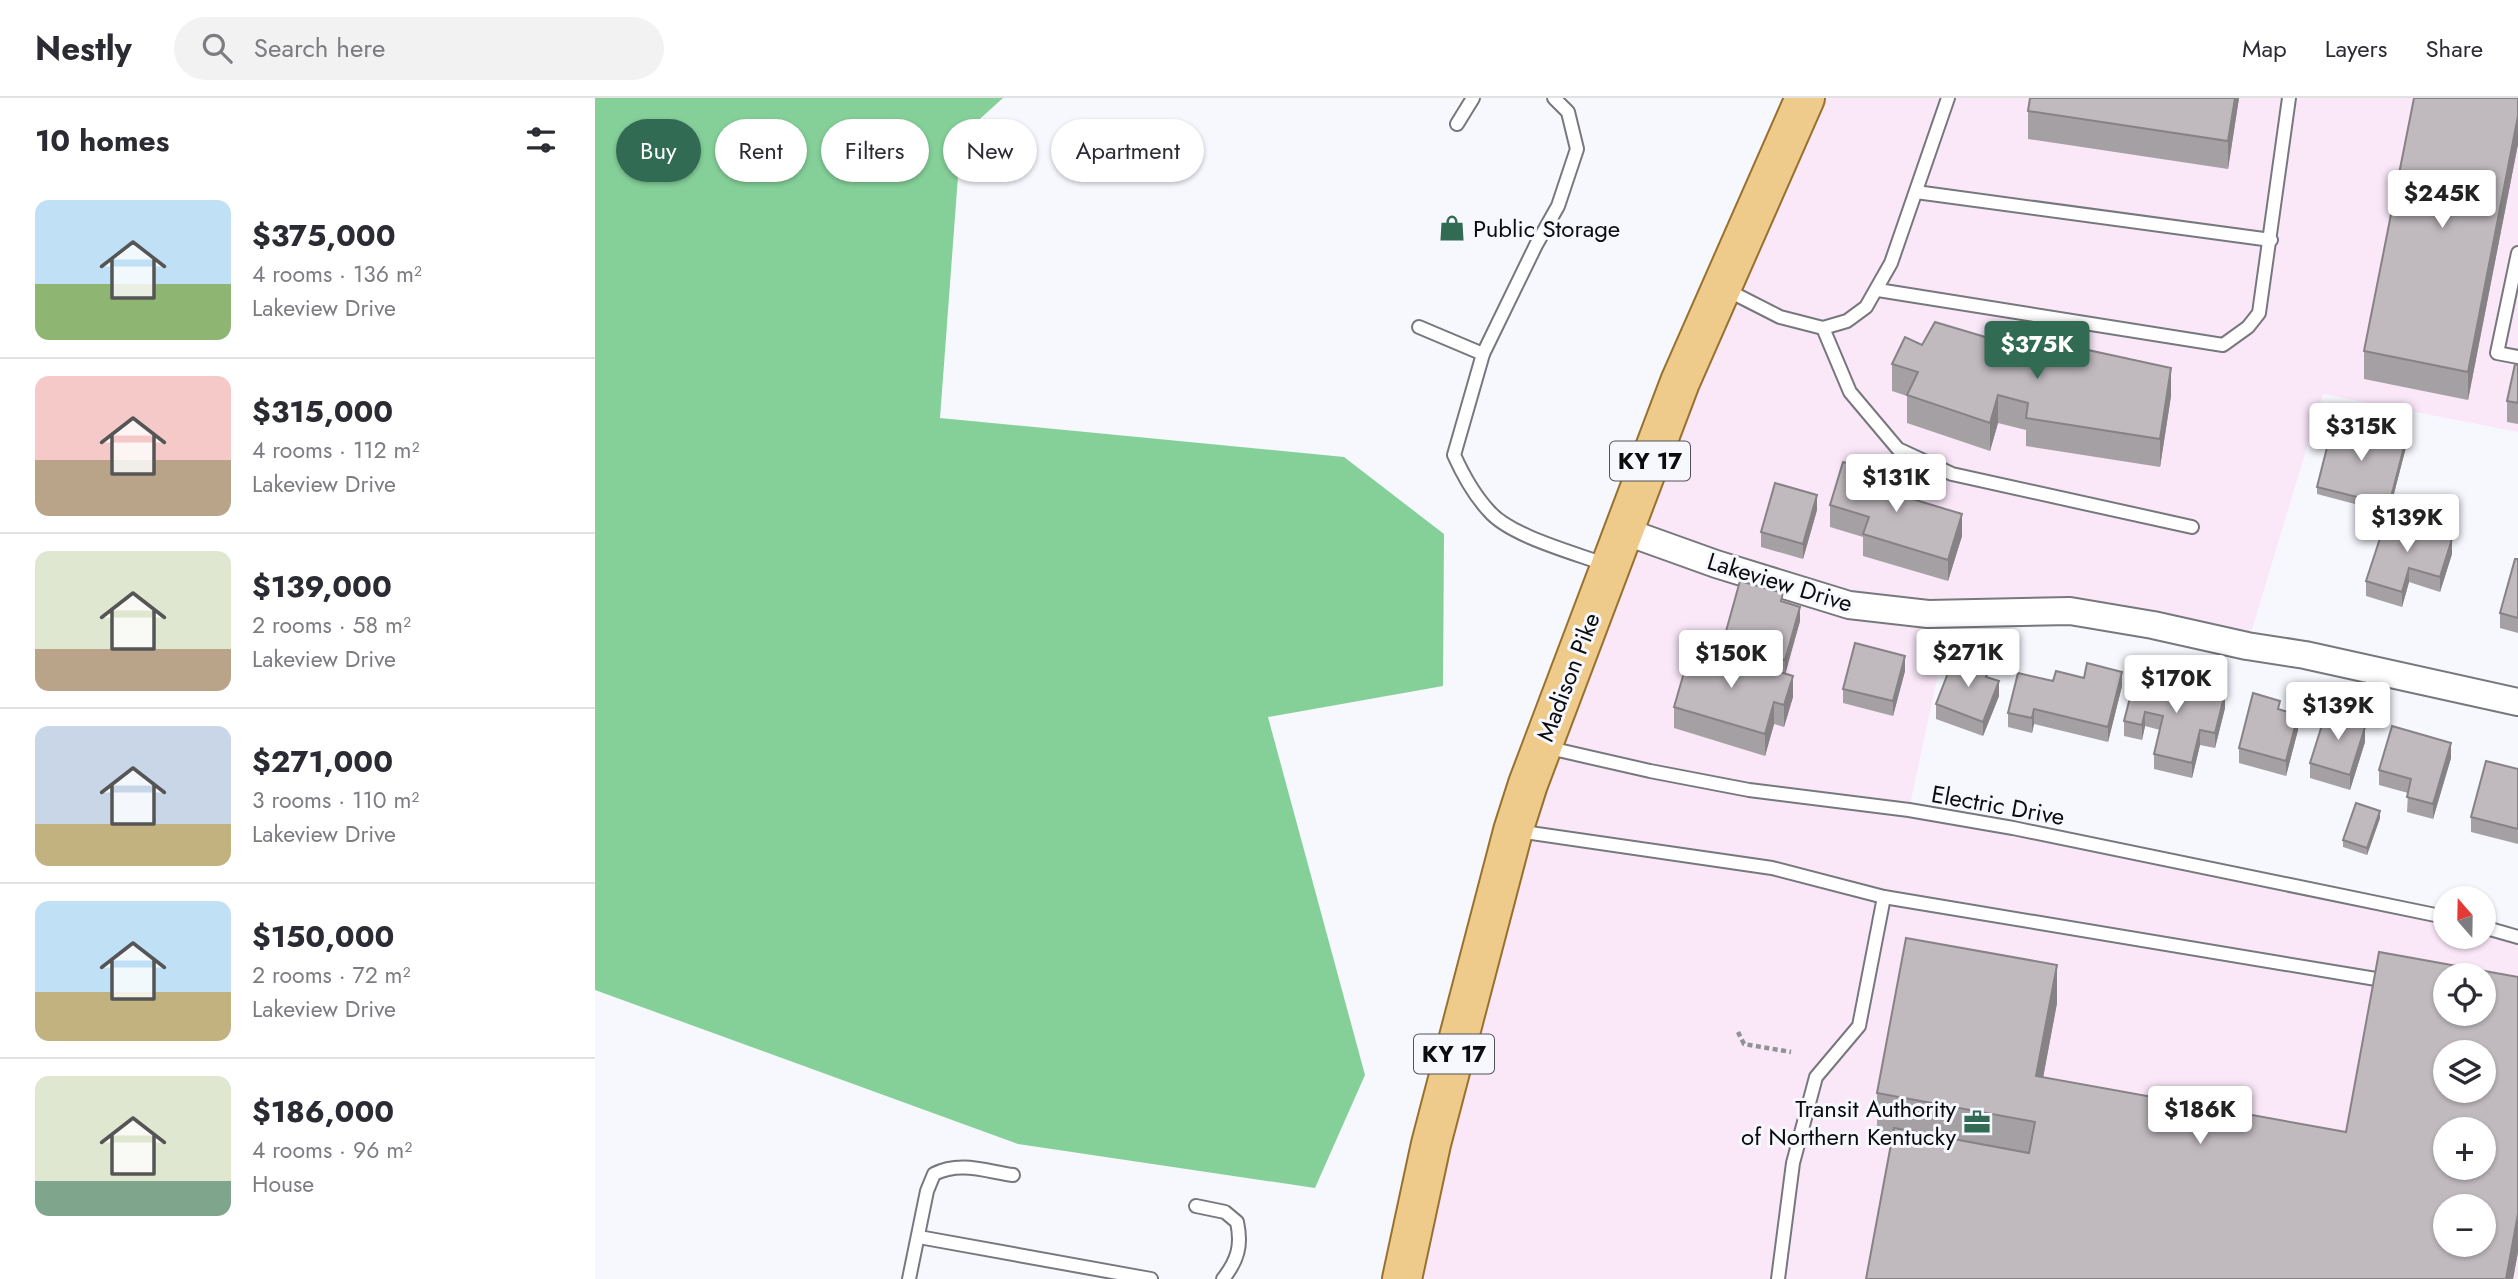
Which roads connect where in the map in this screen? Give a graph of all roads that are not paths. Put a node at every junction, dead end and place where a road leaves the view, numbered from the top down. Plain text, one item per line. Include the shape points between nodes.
1 (1473, 98) edge
2 (1554, 98) edge
3 (1805, 98) edge
4 (1948, 98) edge
5 (2289, 98) edge
6 (1457, 124) dead end
7 (1916, 192) junction
8 (2271, 240) junction
9 (2518, 253) edge
10 (1722, 287) junction
11 (1878, 290) junction
12 (1419, 327) dead end
13 (1823, 328) junction
14 (1483, 354) junction
15 (2518, 357) edge
16 (2192, 527) dead end
17 (1624, 531) junction
18 (1611, 567) junction
19 (2518, 702) edge
20 (1542, 746) junction
21 (1513, 831) junction
22 (1884, 897) junction
23 (2433, 915) edge
24 (2496, 931) edge
25 (2518, 937) edge
26 (2404, 983) edge
27 (1013, 1175) dead end
28 (1196, 1206) dead end
29 (919, 1237) junction
30 (909, 1279) edge
31 (1151, 1279) edge
32 (1223, 1279) edge
33 (1402, 1279) edge
34 (1778, 1279) edge

1 - 6 lane
2 - 14 lane via 1568,111 1577,149 1558,206
3 - 10 main road, Madison Pike / KY 17
4 - 7 lane
5 - 8 lane
7 - 8 lane
7 - 11 lane
8 - 11 lane via 2259,313 2223,345
9 - 15 lane via 2497,353
10 - 13 lane via 1780,317
10 - 17 main road, Madison Pike / KY 17 via 1680,382
11 - 13 lane via 1847,321
12 - 14 lane
13 - 16 lane via 1850,392 1898,449 1952,474
14 - 18 lane via 1454,455 1464,476 1489,512 1507,527
17 - 18 main road, Madison Pike / KY 17
17 - 19 street, Lakeview Drive via 1849,605 1928,614 2070,611 2305,655
18 - 20 main road, Madison Pike / KY 17
20 - 21 main road, Madison Pike / KY 17
20 - 23 lane, Electric Drive via 1749,790 2013,828
21 - 22 lane via 1772,868
21 - 33 main road, Madison Pike / KY 17 via 1431,1144
22 - 26 lane
22 - 34 lane via 1859,1026 1816,1077 1793,1163
24 - 25 lane
27 - 29 lane via 964,1167 948,1167 933,1174
28 - 32 lane via 1225,1212 1237,1222 1241,1242
29 - 30 lane
29 - 31 lane

